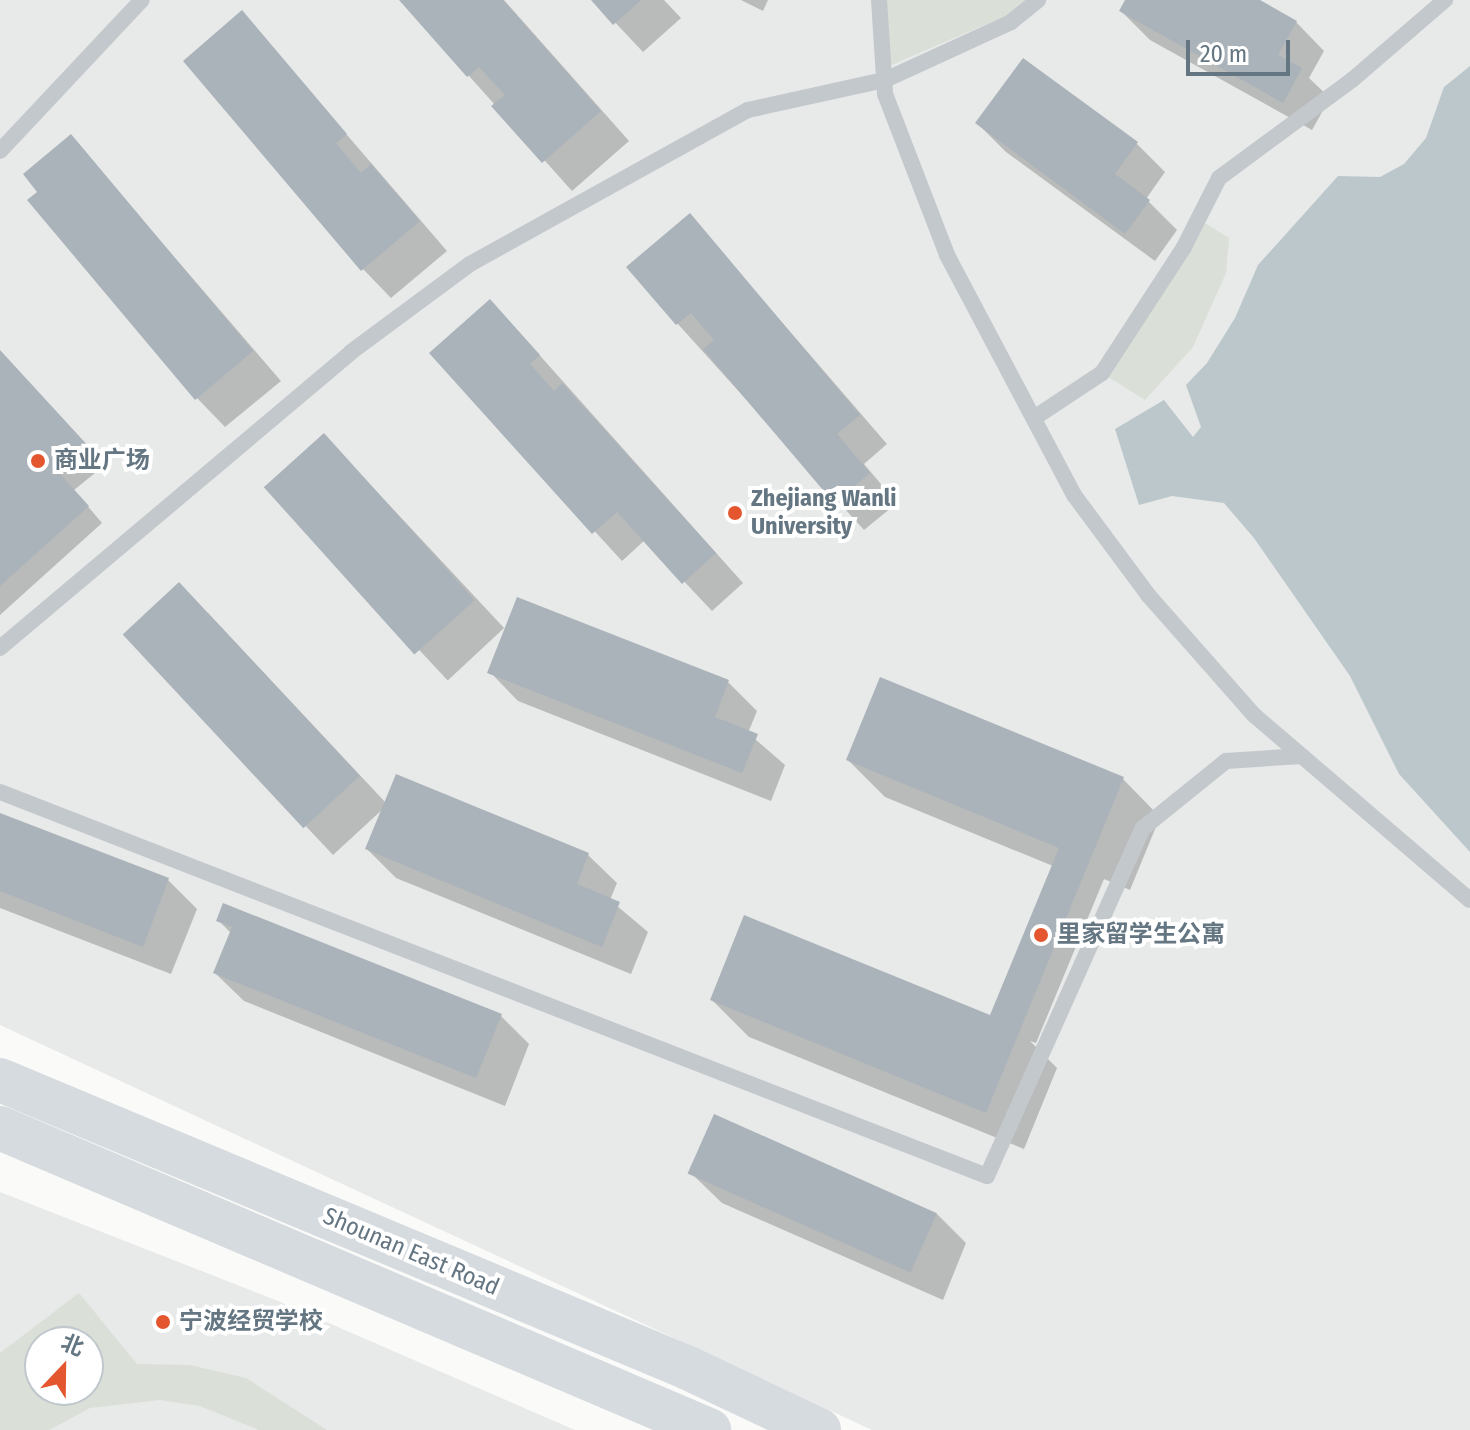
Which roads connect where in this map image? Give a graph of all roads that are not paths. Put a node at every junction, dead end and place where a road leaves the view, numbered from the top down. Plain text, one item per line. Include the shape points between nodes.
1 (142, 0) edge
2 (879, 0) edge
3 (1038, 0) edge
4 (1445, 0) edge
5 (885, 80) junction
6 (0, 151) edge
7 (1034, 418) junction
8 (0, 648) edge
9 (1302, 756) junction
10 (0, 792) edge
11 (1470, 900) edge
12 (0, 1080) edge
13 (0, 1128) edge
14 (709, 1430) edge
15 (819, 1430) edge

1 - 6 lane
2 - 5 lane
3 - 5 lane via 1011,22
4 - 7 lane via 1352,80 1219,178 1184,247 1102,373
5 - 7 lane via 947,255
5 - 8 lane via 748,110 470,264 351,352
7 - 9 lane via 1074,495 1149,596 1254,715
9 - 10 lane via 1226,761 1143,828 987,1176
9 - 11 lane
12 - 15 main road, Shounan East Road via 688,1368
13 - 14 main road, Shounan East Road

